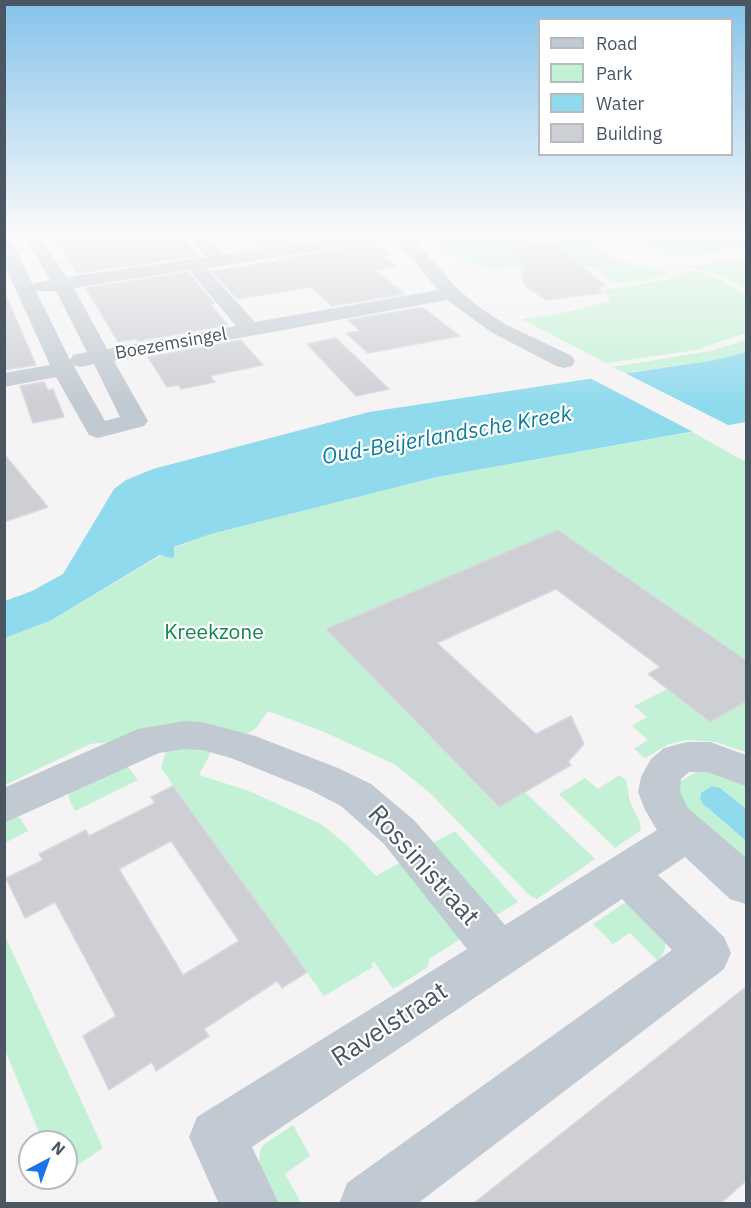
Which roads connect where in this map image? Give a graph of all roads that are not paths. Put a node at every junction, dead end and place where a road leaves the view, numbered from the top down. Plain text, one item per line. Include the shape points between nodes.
1 (22, 292) edge
2 (35, 292) edge
3 (66, 292) edge
4 (218, 292) edge
5 (451, 293) joint
6 (24, 296) junction
7 (251, 330) junction
8 (100, 356) junction
9 (564, 361) dead end
10 (62, 366) junction
11 (4, 380) edge
12 (747, 771) edge
13 (4, 807) edge
14 (687, 833) junction
15 (625, 873) junction
16 (747, 885) edge
17 (500, 954) junction
18 (250, 1203) edge
19 (368, 1203) edge

1 - 6 street
2 - 6 street
3 - 8 street
4 - 7 street
5 - 7 street, Boezemsingel
5 - 9 street via 487,322
6 - 10 street
7 - 8 street, Boezemsingel
8 - 10 street, Boezemsingel
8 - 10 street via 135,421 98,430
10 - 11 street, Boezemsingel
12 - 14 street via 697,755 678,759 665,770 659,784 661,800
13 - 17 street, Rossinistraat via 152,739 202,736 241,746 324,779 370,806 399,832
14 - 15 street, Ravelstraat
14 - 16 street
15 - 17 street, Ravelstraat
15 - 19 street via 707,953
17 - 18 street, Ravelstraat via 217,1137

